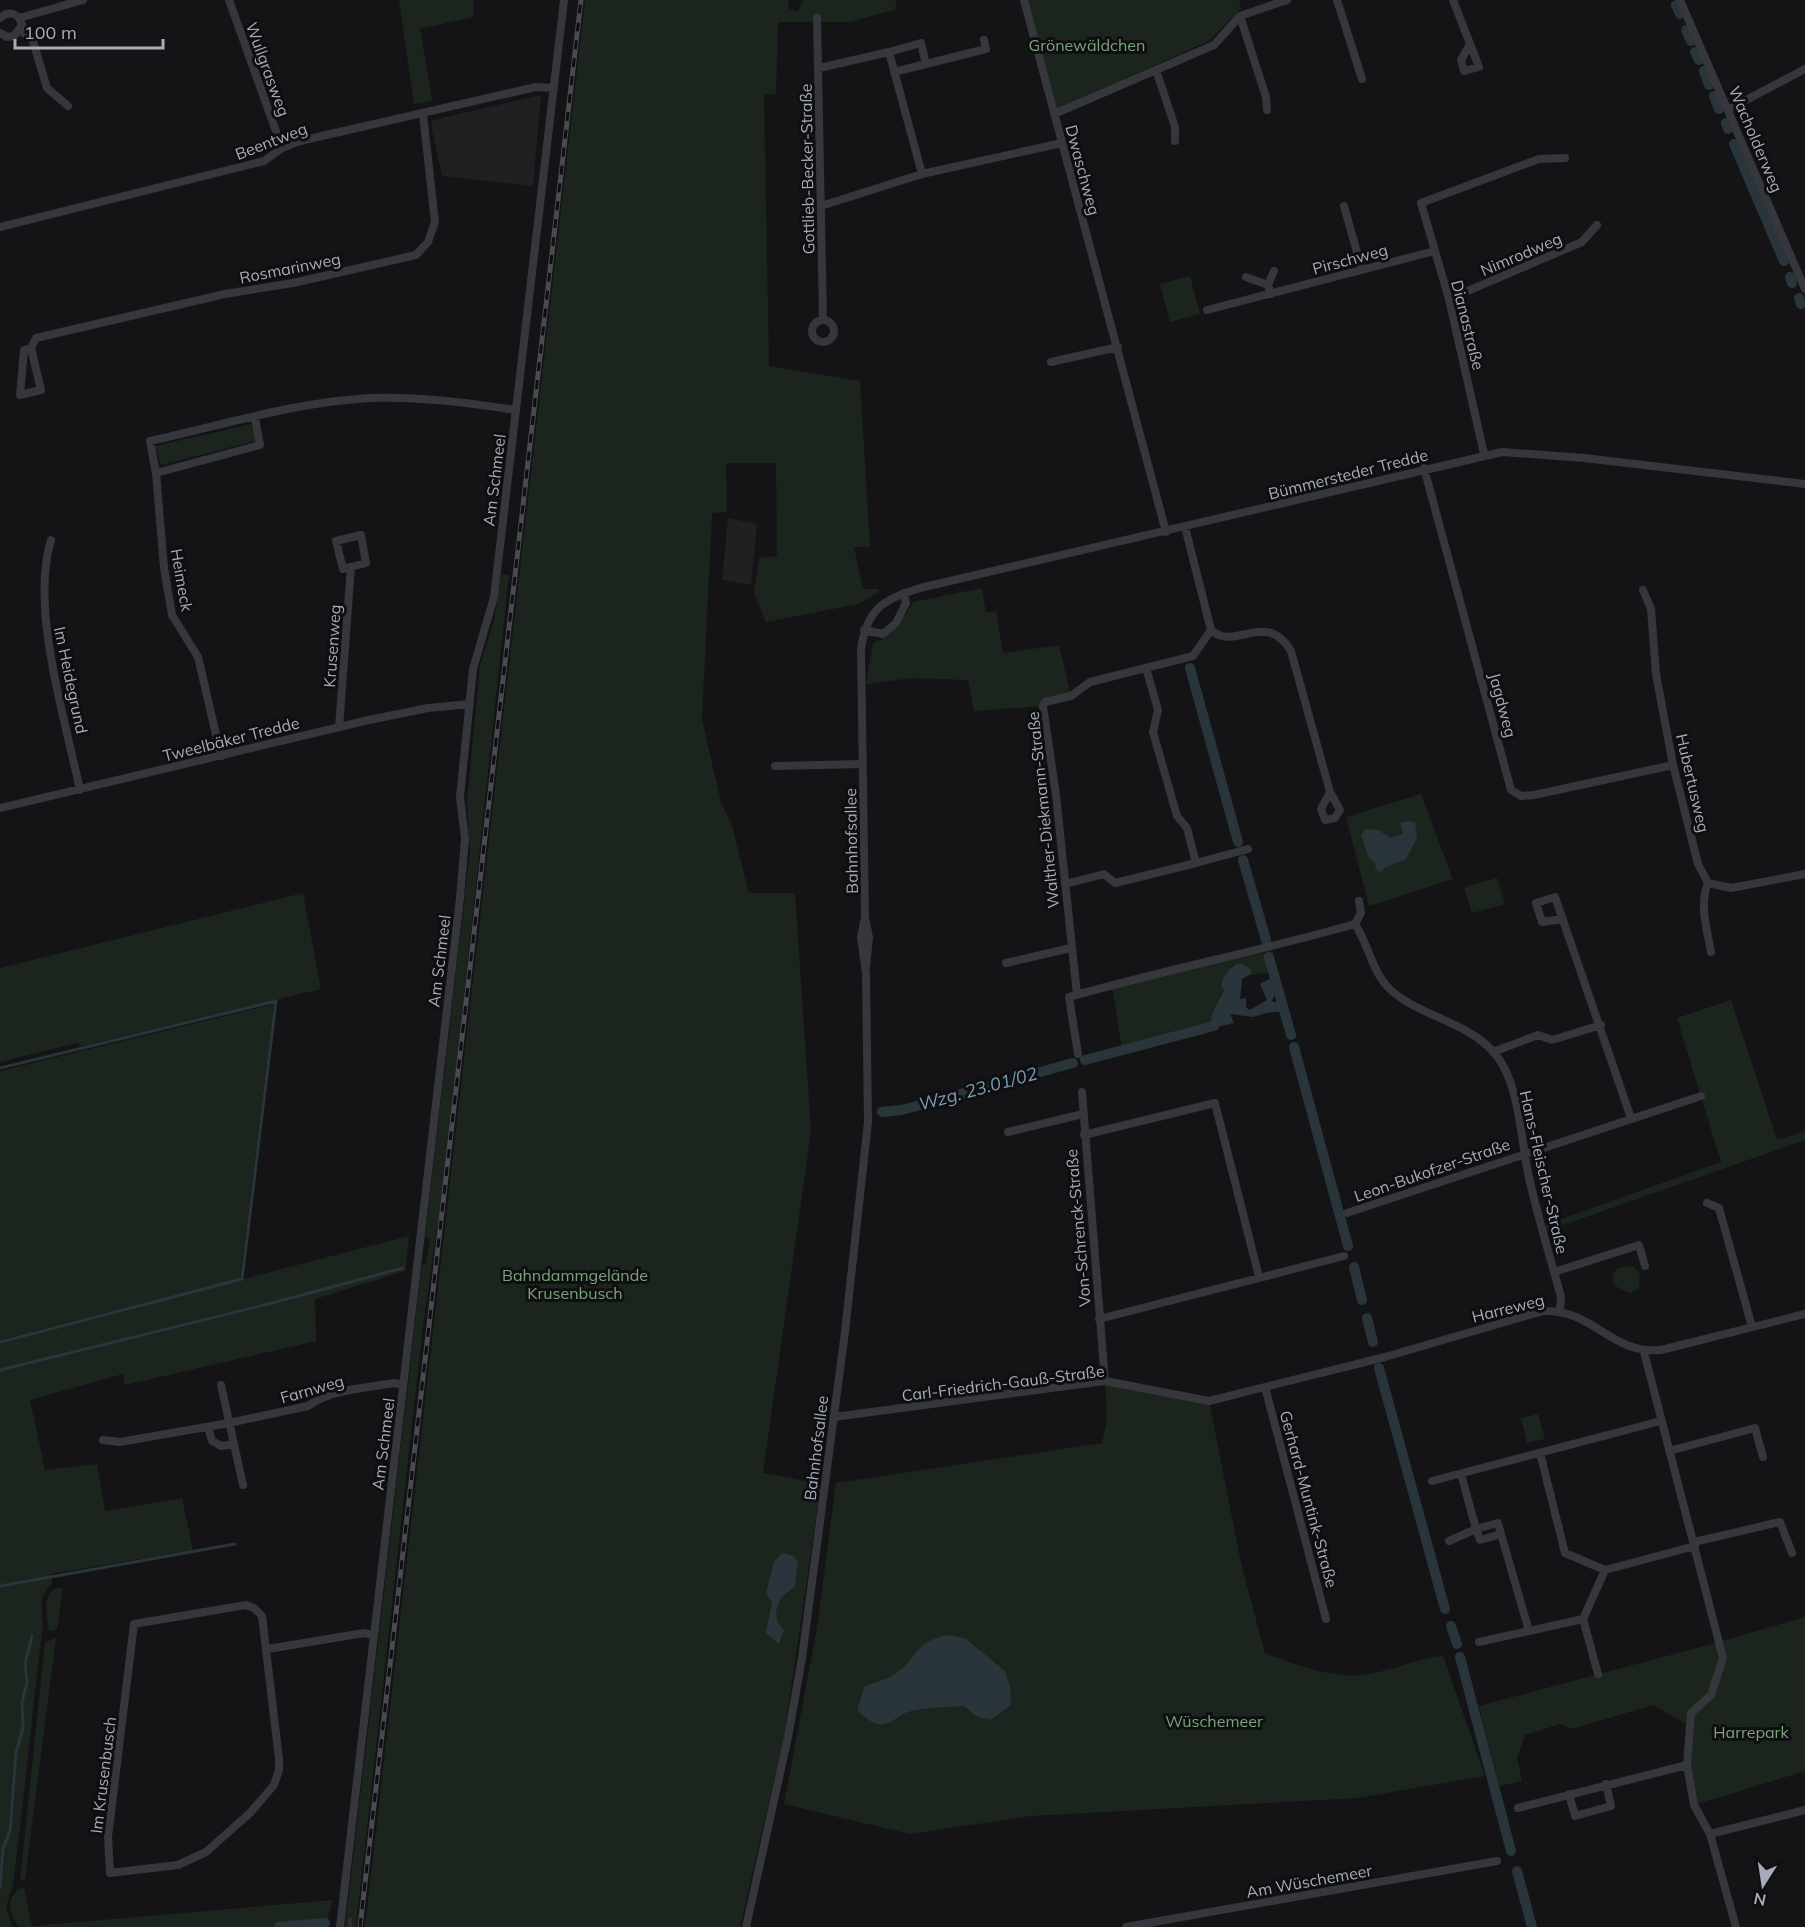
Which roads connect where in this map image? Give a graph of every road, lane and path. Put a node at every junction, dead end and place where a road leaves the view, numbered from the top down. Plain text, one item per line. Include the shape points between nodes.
1 (82, 0) edge
2 (230, 0) edge
3 (564, 0) edge
4 (1024, 0) edge
5 (1287, 0) edge
6 (1337, 0) edge
7 (1453, 0) edge
8 (1680, 0) edge
9 (1240, 16) junction
10 (0, 18) edge
11 (20, 18) junction
12 (817, 18) dead end
13 (20, 31) junction
14 (0, 33) edge
15 (984, 40) dead end
16 (1470, 44) dead end
17 (889, 52) junction
18 (926, 64) junction
19 (819, 68) junction
20 (1805, 69) edge
21 (1156, 70) junction
22 (894, 72) junction
23 (1362, 79) dead end
24 (554, 88) junction
25 (68, 106) dead end
26 (1730, 109) junction
27 (1267, 110) dead end
28 (423, 114) junction
29 (1054, 114) junction
30 (1175, 141) dead end
31 (1062, 143) junction
32 (282, 148) junction
33 (1565, 158) dead end
34 (922, 174) junction
35 (821, 206) junction
36 (1344, 206) dead end
37 (1597, 225) dead end
38 (0, 227) edge
39 (1435, 251) junction
40 (1362, 270) junction
41 (1274, 271) dead end
42 (1246, 278) dead end
43 (1268, 285) junction
44 (1805, 289) edge
45 (1271, 294) junction
46 (1449, 299) junction
47 (1206, 310) dead end
48 (823, 320) dead end
49 (1118, 347) junction
50 (31, 348) junction
51 (1051, 362) dead end
52 (516, 410) junction
53 (255, 418) junction
54 (1484, 454) junction
55 (1424, 468) junction
56 (156, 473) junction
57 (1805, 484) edge
58 (1185, 528) junction
59 (1166, 532) junction
60 (51, 540) dead end
61 (351, 567) junction
62 (1643, 590) dead end
63 (904, 593) junction
64 (868, 621) joint
65 (864, 630) junction
66 (1211, 630) junction
67 (1146, 668) junction
68 (470, 704) junction
69 (339, 727) junction
70 (221, 756) junction
71 (863, 764) junction
72 (1673, 765) junction
73 (775, 766) dead end
74 (80, 790) junction
75 (1330, 792) dead end
76 (0, 808) edge
77 (1248, 849) dead end
78 (1196, 863) junction
79 (1805, 874) edge
80 (1708, 883) junction
81 (1065, 884) junction
82 (1359, 901) dead end
83 (1563, 919) dead end
84 (1355, 924) junction
85 (1071, 948) junction
86 (1711, 952) dead end
87 (1006, 963) dead end
88 (1077, 995) junction
89 (1601, 1025) junction
90 (1493, 1052) junction
91 (1078, 1054) dead end
92 (1082, 1092) dead end
93 (1701, 1096) dead end
94 (1083, 1114) junction
95 (1631, 1118) junction
96 (1008, 1132) dead end
97 (1084, 1135) junction
98 (1526, 1152) junction
99 (1707, 1203) dead end
100 (1347, 1213) dead end
101 (1344, 1256) dead end
102 (1645, 1266) dead end
103 (1554, 1272) junction
104 (1259, 1277) junction
105 (1560, 1310) junction
106 (1805, 1314) edge
107 (1099, 1319) junction
108 (1752, 1327) junction
109 (1644, 1352) junction
110 (1385, 1357) joint
111 (1105, 1381) junction
112 (221, 1385) dead end
113 (403, 1385) junction
114 (1265, 1387) junction
115 (834, 1417) junction
116 (1661, 1421) junction
117 (229, 1423) junction
118 (208, 1427) junction
119 (103, 1440) dead end
120 (234, 1444) junction
121 (1669, 1451) junction
122 (1540, 1453) junction
123 (1763, 1457) dead end
124 (1461, 1474) junction
125 (1432, 1481) dead end
126 (243, 1485) dead end
127 (1476, 1529) junction
128 (1501, 1534) junction
129 (1449, 1540) dead end
130 (1694, 1544) junction
131 (1792, 1553) dead end
132 (1605, 1570) junction
133 (1326, 1619) dead end
134 (1583, 1619) junction
135 (1528, 1631) junction
136 (373, 1635) junction
137 (1479, 1642) dead end
138 (268, 1649) junction
139 (1598, 1674) dead end
140 (1687, 1765) junction
141 (1606, 1784) junction
142 (1569, 1794) junction
143 (1518, 1809) dead end
144 (1805, 1810) edge
145 (1710, 1834) junction
146 (1497, 1861) dead end
147 (340, 1927) edge
148 (746, 1927) edge
149 (1126, 1927) edge
150 (1736, 1927) edge

1 - 11 street
2 - 32 street, Wullgrasweg
3 - 24 street, Am Schmeel
4 - 29 street, Dwaschweg
5 - 9 street
6 - 23 street
7 - 16 street
8 - 26 street, Wacholderweg
9 - 21 street via 1214,45
9 - 27 street
10 - 11 street via 9,13
11 - 13 street
12 - 19 street, Gottlieb-Becker-Straße
13 - 14 street via 11,37
13 - 25 street via 32,38 47,88
15 - 18 street via 987,49
17 - 18 street via 921,43
17 - 19 street
17 - 22 street
18 - 22 street
19 - 35 street, Gottlieb-Becker-Straße
20 - 26 street
21 - 29 street
21 - 30 street via 1175,127
22 - 34 street
24 - 28 street, Beentweg via 536,87
24 - 52 street, Am Schmeel
26 - 44 street, Wacholderweg
28 - 32 street, Beentweg
28 - 50 street, Rosmarinweg via 435,222 428,242 416,255 36,338
29 - 31 street, Dwaschweg
31 - 34 street
31 - 49 street, Dwaschweg
32 - 38 street, Beentweg via 264,161
33 - 39 street, Dianastraße via 1539,159 1421,203
34 - 35 street
35 - 48 street, Gottlieb-Becker-Straße
36 - 40 street
37 - 46 street, Nimrodweg via 1582,242
39 - 40 street, Pirschweg
39 - 46 street, Dianastraße
40 - 45 street, Pirschweg
41 - 43 street
42 - 43 street
43 - 45 street
45 - 47 street, Pirschweg
46 - 54 street, Dianastraße
49 - 51 street
49 - 59 street, Dwaschweg
50 - 50 street via 24,350 20,395 41,390
52 - 53 street, Heimeck via 370,398
52 - 68 street, Am Schmeel via 494,597 473,669
53 - 56 street via 260,445
53 - 56 street, Heimeck via 150,441
54 - 55 street, Bümmersteder Tredde
54 - 57 street, Bümmersteder Tredde via 1530,452
55 - 58 street, Bümmersteder Tredde
55 - 72 street, Jagdweg via 1511,790 1521,796 1534,795
56 - 70 street, Heimeck via 172,615 198,657
58 - 59 street, Bümmersteder Tredde
58 - 66 street
59 - 63 street, Bümmersteder Tredde
60 - 74 street, Im Heidegrund via 45,560 45,625
61 - 61 street, Krusenweg via 366,563 360,535 336,541 343,569
61 - 69 street, Krusenweg
62 - 72 street, Hubertusweg via 1651,609 1656,674
63 - 64 street, Bümmersteder Tredde via 883,603
63 - 65 street via 906,603 896,623 883,634
64 - 65 street, Bahnhofsallee
65 - 71 street, Bahnhofsallee
66 - 67 street, Walther-Diekmann-Straße via 1193,656
66 - 75 street via 1222,636 1266,631 1282,637 1299,675
67 - 78 street via 1158,710 1153,732 1177,816 1187,828
67 - 81 street, Walther-Diekmann-Straße via 1090,682 1071,696 1045,702 1043,706
68 - 69 street, Tweelbäker Tredde via 428,708
68 - 113 street, Am Schmeel via 460,797 465,839 460,898
69 - 70 street, Tweelbäker Tredde
70 - 74 street, Tweelbäker Tredde
71 - 73 street, Bahnhofsallee
71 - 115 street, Bahnhofsallee via 865,918 861,937 866,967 868,1122
72 - 80 street, Hubertusweg via 1698,864
74 - 76 street, Tweelbäker Tredde
77 - 78 street
78 - 81 street via 1115,883 1104,874
79 - 80 street via 1731,888
80 - 86 street via 1704,911
81 - 85 street, Walther-Diekmann-Straße
82 - 84 street via 1361,913
83 - 89 street
84 - 88 street
84 - 90 street, Hans-Fleischer-Straße via 1389,989 1471,1033
85 - 87 street
85 - 88 street, Walther-Diekmann-Straße
88 - 91 street, Walther-Diekmann-Straße via 1069,997
89 - 90 street via 1552,1040 1538,1035
89 - 95 street
90 - 98 street, Hans-Fleischer-Straße via 1512,1090
92 - 94 street, Von-Schrenck-Straße
93 - 95 street, Leon-Bukofzer-Straße
94 - 96 street
94 - 97 street, Von-Schrenck-Straße
95 - 98 street, Leon-Bukofzer-Straße
97 - 104 street, Von-Schrenck-Straße via 1215,1104
97 - 107 street, Von-Schrenck-Straße
98 - 100 street, Leon-Bukofzer-Straße
98 - 103 street, Hans-Fleischer-Straße
99 - 108 street via 1719,1208
101 - 104 street, Von-Schrenck-Straße
102 - 103 street, Hans-Fleischer-Straße via 1639,1245
103 - 105 street, Hans-Fleischer-Straße via 1561,1297
104 - 107 street, Von-Schrenck-Straße
105 - 109 street, Harreweg via 1577,1315 1628,1347
105 - 110 street, Harreweg via 1543,1311
106 - 108 street
107 - 111 street, Von-Schrenck-Straße
108 - 109 street
109 - 116 street
110 - 114 street, Carl-Friedrich-Gauß-Straße
111 - 114 street, Carl-Friedrich-Gauß-Straße via 1209,1401
111 - 115 street, Carl-Friedrich-Gauß-Straße
112 - 117 street
113 - 117 street, Farnweg via 394,1383 331,1395 308,1406
113 - 136 street, Am Schmeel
114 - 133 street, Gerhard-Muntink-Straße
115 - 148 street, Bahnhofsallee via 802,1658
116 - 121 street
116 - 122 street
117 - 118 street, Farnweg
117 - 120 street
118 - 119 street, Farnweg via 120,1442
118 - 120 street via 212,1442 221,1446
120 - 126 street
121 - 123 street via 1755,1428
121 - 130 street
122 - 124 street
122 - 132 street via 1565,1553
124 - 125 street
124 - 127 street
127 - 128 street via 1480,1540
127 - 128 street via 1498,1523
127 - 129 street
128 - 135 street
130 - 131 street via 1780,1522
130 - 132 street
130 - 140 street via 1723,1658 1711,1695 1691,1713
132 - 134 street
134 - 135 street
134 - 139 street
135 - 137 street
136 - 138 street via 364,1633
136 - 147 street, Am Schmeel
138 - 138 street, Im Krusenbusch via 262,1616 246,1605 134,1624 108,1837 110,1873 192,1860 250,1813 274,1785 279,1759
140 - 141 street
140 - 145 street via 1694,1805
141 - 142 street
141 - 142 street via 1611,1806 1575,1816
142 - 143 street
144 - 145 street
145 - 150 street
146 - 149 street, Am Wüschemeer

